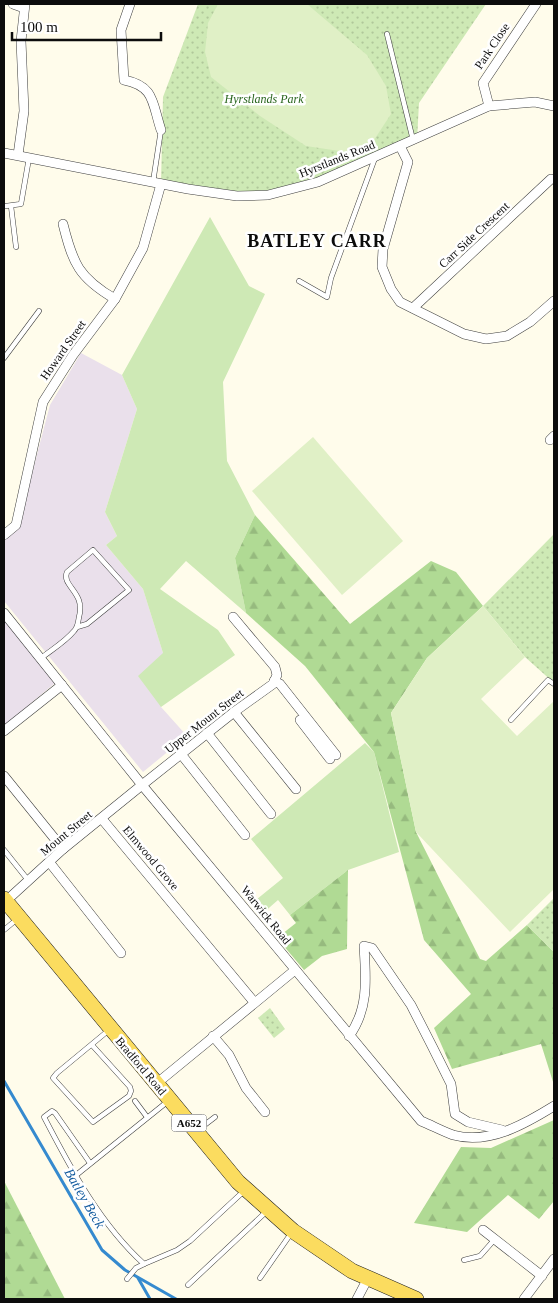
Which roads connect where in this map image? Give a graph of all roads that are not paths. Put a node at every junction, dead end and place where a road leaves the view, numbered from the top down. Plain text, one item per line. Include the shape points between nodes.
1 (13, 4) edge
2 (130, 4) edge
3 (536, 4) edge
4 (25, 6) edge
5 (387, 34) dead end
6 (489, 106) junction
7 (554, 106) edge
8 (160, 130) joint
9 (413, 141) junction
10 (400, 146) junction
11 (4, 152) edge
12 (18, 155) junction
13 (376, 157) junction
14 (29, 158) junction
15 (551, 179) dead end
16 (157, 184) junction
17 (64, 224) dead end
18 (16, 247) dead end
19 (299, 282) dead end
20 (115, 299) junction
21 (554, 300) edge
22 (413, 308) junction
23 (39, 311) dead end
24 (4, 358) edge
25 (4, 535) edge
26 (4, 613) edge
27 (233, 617) dead end
28 (79, 619) junction
29 (87, 624) junction
30 (77, 627) junction
31 (40, 659) junction
32 (275, 680) junction
33 (554, 684) edge
34 (62, 685) junction
35 (234, 712) junction
36 (511, 720) dead end
37 (4, 730) edge
38 (207, 733) junction
39 (181, 754) junction
40 (333, 757) dead end
41 (4, 776) edge
42 (142, 785) junction
43 (296, 789) dead end
44 (271, 814) dead end
45 (102, 819) junction
46 (245, 835) dead end
47 (4, 850) edge
48 (63, 850) junction
49 (50, 863) junction
50 (29, 881) junction
51 (5, 900) edge
52 (19, 918) junction
53 (4, 930) edge
54 (121, 953) dead end
55 (295, 970) junction
56 (254, 1002) junction
57 (110, 1028) junction
58 (213, 1036) junction
59 (349, 1036) junction
60 (92, 1044) junction
61 (156, 1084) junction
62 (170, 1100) junction
63 (135, 1101) dead end
64 (554, 1106) edge
65 (265, 1112) dead end
66 (147, 1117) junction
67 (215, 1117) dead end
68 (504, 1131) junction
69 (196, 1132) junction
70 (90, 1163) junction
71 (75, 1176) junction
72 (245, 1190) junction
73 (268, 1210) junction
74 (483, 1230) dead end
75 (293, 1231) junction
76 (495, 1239) junction
77 (464, 1260) dead end
78 (554, 1260) edge
79 (144, 1264) junction
80 (542, 1276) junction
81 (260, 1278) dead end
82 (368, 1278) junction
83 (127, 1279) dead end
84 (188, 1286) dead end
85 (357, 1299) edge
86 (416, 1299) edge
87 (524, 1299) edge

1 - 4 street
2 - 8 street via 121,30 124,80 148,89
3 - 6 street, Park Close via 483,83
4 - 12 street via 20,40 24,111
5 - 9 lane
6 - 7 street, Hyrstlands Road via 534,102
6 - 9 street, Hyrstlands Road
8 - 16 lane
9 - 10 street, Hyrstlands Road
10 - 13 street, Hyrstlands Road
10 - 22 street via 408,162 383,249 382,267 400,302
11 - 12 street, Hyrstlands Road
12 - 14 street, Hyrstlands Road
13 - 16 street, Hyrstlands Road via 318,182 268,195 237,196
13 - 19 lane via 331,278 327,297
14 - 16 street, Hyrstlands Road
14 - 18 lane via 21,204 9,206
15 - 22 street, Carr Side Crescent
16 - 20 street, Howard Street via 143,248
17 - 20 street via 71,254 84,276 93,286
20 - 25 street, Howard Street via 43,402 16,525
21 - 22 street via 530,322 507,336 486,339 464,334
23 - 24 lane
26 - 31 street, Warwick Road
27 - 32 street via 274,667
28 - 29 lane
28 - 29 lane via 79,596 66,582 65,576 93,550 129,590
28 - 30 lane
29 - 30 lane
30 - 31 lane
31 - 34 street, Warwick Road
32 - 35 street, Upper Mount Street
32 - 40 street
33 - 36 lane via 548,680
34 - 37 street
34 - 42 street, Warwick Road
35 - 38 street, Upper Mount Street
35 - 43 street
38 - 39 street, Upper Mount Street
38 - 44 street
39 - 42 street, Upper Mount Street
39 - 46 street
41 - 48 street
42 - 45 street, Mount Street
42 - 55 street, Warwick Road
45 - 48 street, Mount Street
45 - 56 street, Elmwood Grove
47 - 50 lane
48 - 49 street, Mount Street
49 - 50 street, Mount Street
49 - 54 street
50 - 51 street, Mount Street
51 - 52 main road, Bradford Road / A652
52 - 53 lane
52 - 57 main road, Bradford Road / A652
55 - 56 street
55 - 59 street, Warwick Road
56 - 58 street
57 - 60 lane
57 - 61 main road, Bradford Road / A652
58 - 61 street
58 - 65 street
59 - 68 street, Warwick Road via 421,1121 454,1135 482,1137
59 - 68 street via 359,1022 366,983 364,946 372,948 411,1005 451,1084 455,1114 468,1122
60 - 60 lane via 131,1091 129,1096 93,1122 54,1078
61 - 62 main road, Bradford Road / A652
62 - 66 lane
62 - 69 main road, Bradford Road / A652
63 - 66 lane
64 - 68 street, Warwick Road via 524,1125
66 - 70 lane
67 - 69 lane
69 - 72 main road, Bradford Road / A652
70 - 71 lane
70 - 71 lane via 55,1113 46,1114 44,1117
71 - 79 lane via 124,1246
72 - 73 main road, Bradford Road / A652
72 - 79 lane via 190,1241
73 - 75 main road, Bradford Road / A652
73 - 84 lane
74 - 76 street
75 - 81 lane
75 - 82 main road, Bradford Road / A652
76 - 77 lane via 480,1256
76 - 80 street
78 - 80 street
79 - 83 lane
80 - 87 street
82 - 85 street
82 - 86 main road, Bradford Road / A652

